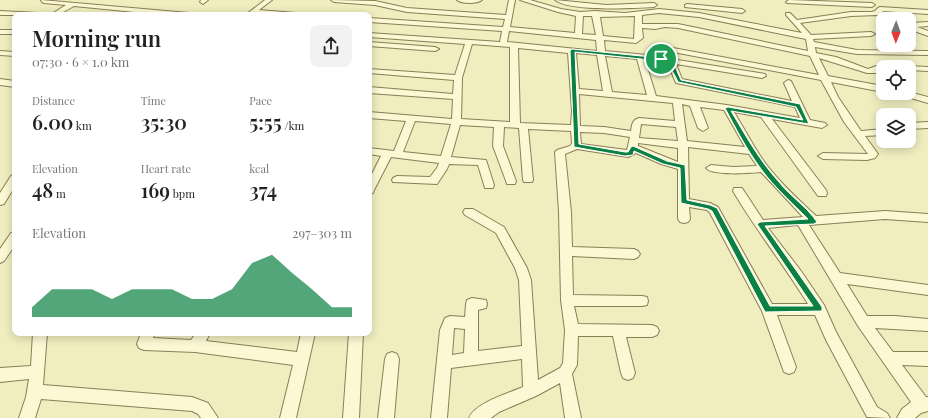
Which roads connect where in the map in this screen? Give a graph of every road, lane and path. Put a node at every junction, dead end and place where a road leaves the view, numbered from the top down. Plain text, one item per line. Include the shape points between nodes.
1 (45, 0) edge
2 (94, 0) edge
3 (269, 0) edge
4 (334, 0) edge
5 (460, 0) edge
6 (480, 0) edge
7 (512, 0) edge
8 (523, 0) edge
9 (558, 0) edge
10 (71, 2) edge
11 (789, 2) dead end
12 (869, 2) edge
13 (388, 3) edge
14 (87, 5) junction
15 (742, 11) dead end
16 (57, 12) edge
17 (154, 12) edge
18 (251, 12) edge
19 (878, 12) joint
20 (928, 12) edge
21 (0, 13) edge
22 (596, 13) junction
23 (876, 13) edge
24 (12, 14) edge
25 (580, 14) junction
26 (638, 14) junction
27 (788, 14) dead end
28 (477, 15) junction
29 (509, 17) junction
30 (372, 20) edge
31 (795, 22) junction
32 (928, 24) edge
33 (916, 25) edge
34 (637, 26) junction
35 (766, 27) junction
36 (916, 28) edge
37 (507, 29) junction
38 (0, 32) edge
39 (12, 32) edge
40 (871, 34) dead end
41 (928, 34) edge
42 (372, 36) edge
43 (578, 36) junction
44 (600, 38) junction
45 (810, 41) junction
46 (469, 42) junction
47 (762, 43) junction
48 (372, 44) edge
49 (503, 44) junction
50 (514, 45) junction
51 (434, 48) dead end
52 (572, 51) junction
53 (0, 53) edge
54 (601, 53) junction
55 (928, 53) edge
56 (12, 54) edge
57 (813, 55) junction
58 (640, 57) junction
59 (664, 60) junction
60 (916, 68) edge
61 (928, 68) edge
62 (876, 69) edge
63 (372, 71) edge
64 (762, 76) dead end
65 (458, 78) junction
66 (825, 79) junction
67 (0, 82) edge
68 (788, 83) dead end
69 (12, 84) edge
70 (876, 88) edge
71 (372, 90) edge
72 (575, 91) junction
73 (608, 94) junction
74 (457, 97) junction
75 (916, 97) edge
76 (652, 99) junction
77 (927, 100) edge
78 (677, 101) junction
79 (694, 103) junction
80 (798, 105) junction
81 (728, 108) junction
82 (372, 115) edge
83 (765, 116) junction
84 (411, 119) junction
85 (456, 122) junction
86 (807, 123) junction
87 (679, 124) junction
88 (499, 125) junction
89 (822, 125) dead end
90 (928, 125) edge
91 (519, 126) junction
92 (916, 126) edge
93 (575, 128) junction
94 (703, 128) dead end
95 (876, 133) edge
96 (858, 134) junction
97 (634, 141) junction
98 (682, 144) junction
99 (576, 146) junction
100 (372, 151) edge
101 (752, 151) junction
102 (392, 154) junction
103 (823, 156) dead end
104 (444, 160) junction
105 (683, 166) junction
106 (711, 168) dead end
107 (764, 169) junction
108 (397, 180) dead end
109 (528, 180) dead end
110 (511, 181) dead end
111 (12, 182) edge
112 (372, 185) edge
113 (489, 185) dead end
114 (738, 191) dead end
115 (822, 193) dead end
116 (0, 200) edge
117 (684, 202) junction
118 (469, 212) dead end
119 (928, 218) edge
120 (684, 219) dead end
121 (808, 222) junction
122 (760, 224) junction
123 (12, 240) edge
124 (567, 251) junction
125 (634, 254) dead end
126 (0, 258) edge
127 (838, 278) junction
128 (928, 290) edge
129 (567, 300) junction
130 (642, 301) dead end
131 (481, 304) dead end
132 (819, 309) junction
133 (768, 310) junction
134 (863, 322) junction
135 (471, 323) junction
136 (928, 325) edge
137 (572, 330) junction
138 (618, 330) junction
139 (652, 331) dead end
140 (40, 336) edge
141 (147, 336) edge
142 (201, 336) edge
143 (307, 336) edge
144 (356, 336) edge
145 (195, 346) junction
146 (528, 352) junction
147 (471, 358) junction
148 (888, 358) junction
149 (301, 359) junction
150 (392, 359) dead end
151 (928, 359) edge
152 (444, 362) junction
153 (789, 367) dead end
154 (37, 372) junction
155 (565, 373) junction
156 (628, 373) dead end
157 (0, 375) edge
158 (35, 391) junction
159 (531, 391) junction
160 (925, 404) edge
161 (873, 416) edge
162 (27, 418) edge
163 (210, 418) edge
164 (288, 418) edge
165 (352, 418) edge
166 (386, 418) edge
167 (439, 418) edge
168 (477, 418) edge
169 (572, 418) edge
170 (906, 418) edge

1 - 10 street
2 - 14 street
3 - 18 street
4 - 13 street
5 - 6 street
6 - 28 street
7 - 29 street
8 - 25 street
9 - 15 street via 585,6 676,5
10 - 14 street
10 - 16 street
11 - 12 street
12 - 19 street
13 - 28 street via 407,10
14 - 17 street
19 - 20 street via 899,9
21 - 24 street
22 - 25 street
22 - 26 street
22 - 44 street
23 - 31 street
25 - 43 street
26 - 34 street
26 - 35 street via 672,12
27 - 31 street
28 - 29 street
29 - 37 street
30 - 37 street
31 - 45 street
32 - 33 street
34 - 44 street via 639,38 636,41
34 - 47 street via 670,25
35 - 45 street
35 - 47 street
36 - 41 street
37 - 43 street
37 - 49 street
38 - 39 street
40 - 45 street
42 - 46 street
43 - 44 street
44 - 54 street
45 - 55 street via 858,52
45 - 57 street
46 - 49 street
46 - 65 street
47 - 57 street
48 - 51 street
49 - 50 street
50 - 52 street
50 - 91 street
52 - 54 street
52 - 72 street
53 - 56 street
54 - 58 street
54 - 73 street
57 - 62 street via 867,71
57 - 66 street
58 - 59 street
58 - 76 street
59 - 64 street
59 - 66 street via 664,52 673,50
59 - 80 street via 671,63 679,81
60 - 61 street
63 - 65 street
65 - 74 street
66 - 70 street
66 - 96 street
67 - 69 street
68 - 80 street
71 - 74 street
72 - 73 street
72 - 93 street
73 - 76 street
74 - 85 street
75 - 77 street
76 - 78 street
78 - 79 street
78 - 87 street
79 - 81 street
79 - 94 street
80 - 86 street
81 - 83 street
81 - 101 street
82 - 84 street
83 - 86 street
83 - 115 street
84 - 85 street
84 - 102 street
85 - 88 street
85 - 104 street
86 - 89 street
87 - 97 street via 639,121
87 - 98 street
88 - 91 street
88 - 110 street via 498,146
90 - 92 street
91 - 93 street
91 - 109 street
93 - 97 street via 604,130
93 - 99 street
95 - 96 street
96 - 103 street via 872,156
97 - 98 street
97 - 99 street via 631,154
97 - 105 street via 665,162
98 - 101 street
98 - 105 street
99 - 124 street via 560,152
100 - 102 street
101 - 107 street
102 - 104 street
102 - 112 street
104 - 108 street via 442,169 433,181
104 - 113 street via 482,162
105 - 117 street
106 - 107 street
107 - 121 street
111 - 116 street
114 - 122 street
117 - 120 street
117 - 133 street via 714,210
118 - 146 street via 500,230 521,268 525,280
119 - 121 street via 885,215
121 - 122 street
121 - 127 street
122 - 132 street
123 - 126 street
124 - 125 street
124 - 129 street
127 - 128 street
127 - 134 street
129 - 130 street
129 - 137 street
131 - 135 street via 472,304
132 - 133 street
132 - 161 street
133 - 153 street
134 - 136 street
134 - 148 street
135 - 147 street
135 - 152 street via 450,322
137 - 138 street
137 - 155 street via 570,365
138 - 139 street
138 - 156 street
140 - 154 street
141 - 145 street via 144,344
142 - 145 street
143 - 149 street
144 - 165 street
145 - 149 street
146 - 147 street
146 - 159 street
147 - 152 street
148 - 151 street
148 - 160 street
149 - 164 street
150 - 166 street
152 - 167 street
154 - 157 street
154 - 158 street
155 - 159 street
155 - 169 street
158 - 162 street
158 - 163 street via 199,405 206,410
159 - 168 street via 494,407
160 - 170 street via 911,410

